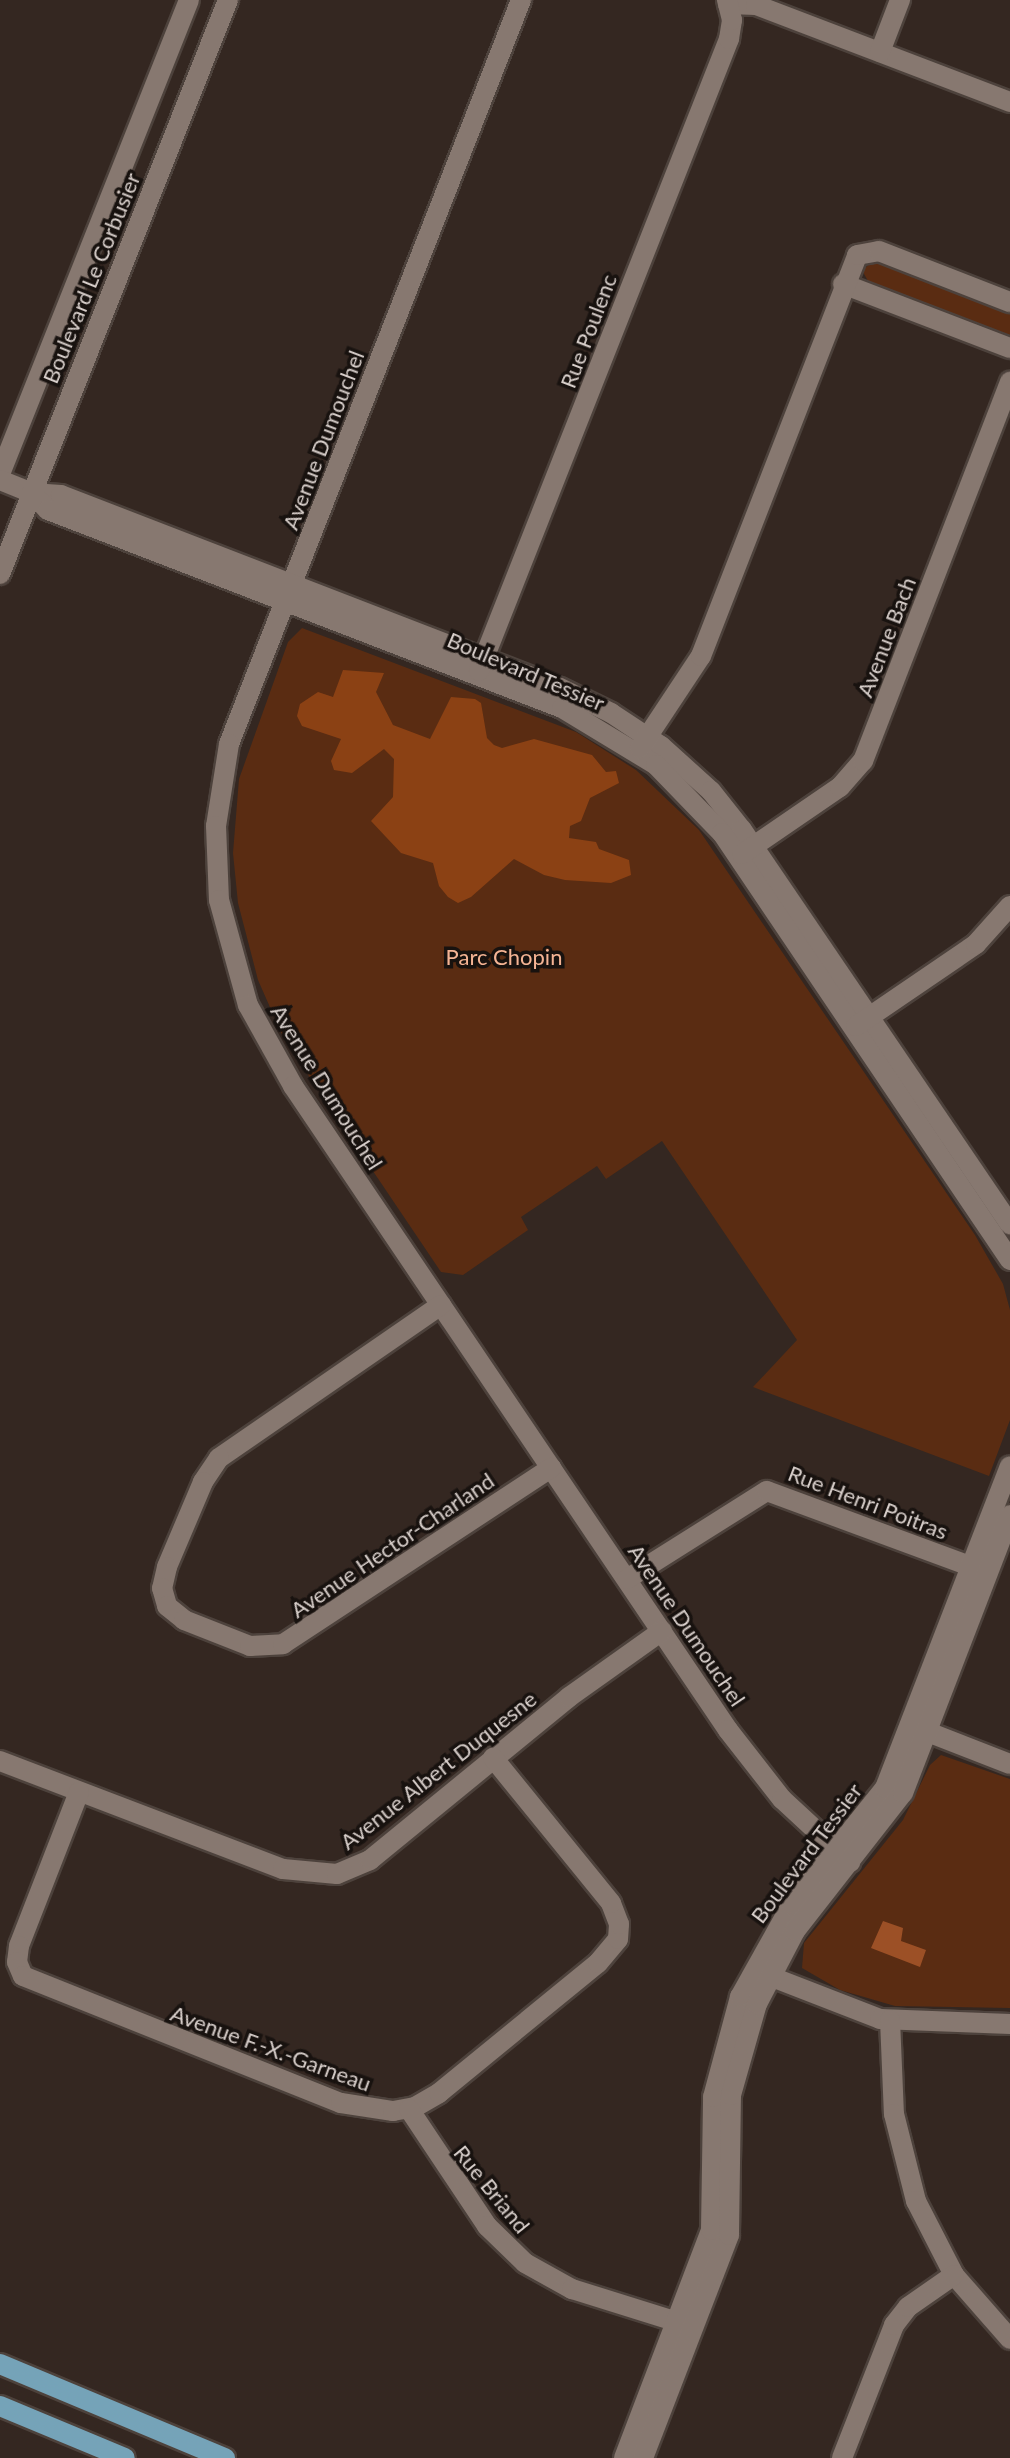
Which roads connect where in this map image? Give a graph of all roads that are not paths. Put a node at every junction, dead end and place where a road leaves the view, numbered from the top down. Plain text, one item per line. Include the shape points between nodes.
1 (189, 0) edge
2 (228, 0) edge
3 (521, 0) edge
4 (900, 0) edge
5 (727, 2) edge
6 (880, 52) junction
7 (1010, 102) edge
8 (843, 284) junction
9 (1010, 302) edge
10 (1010, 348) edge
11 (1010, 382) edge
12 (0, 477) edge
13 (32, 493) junction
14 (0, 574) edge
15 (289, 593) junction
16 (481, 667) junction
17 (642, 744) junction
18 (746, 852) junction
19 (1010, 906) edge
20 (861, 1023) junction
21 (1006, 1234) edge
22 (1010, 1260) edge
23 (441, 1305) junction
24 (1010, 1466) edge
25 (551, 1468) junction
26 (1010, 1515) edge
27 (972, 1567) junction
28 (627, 1579) junction
29 (662, 1631) junction
30 (919, 1729) junction
31 (493, 1758) junction
32 (0, 1761) edge
33 (1010, 1764) edge
34 (79, 1792) junction
35 (843, 1856) junction
36 (762, 1973) junction
37 (890, 2020) junction
38 (1010, 2024) edge
39 (409, 2109) junction
40 (954, 2275) junction
41 (685, 2324) junction
42 (1010, 2339) edge
43 (0, 2364) edge
44 (0, 2406) edge
45 (125, 2458) edge
46 (225, 2458) edge
47 (624, 2458) edge
48 (643, 2458) edge
49 (842, 2458) edge

1 - 12 street, Boulevard Le Corbusier
2 - 13 street, Boulevard Le Corbusier
3 - 15 street, Avenue Dumouchel
4 - 6 street
5 - 6 street via 749,3
5 - 16 street, Rue Poulenc via 729,39
6 - 7 street
8 - 9 street via 852,262 870,250
8 - 10 street
8 - 17 street via 706,644 678,696
11 - 18 street, Avenue Bach via 867,753 840,787
12 - 13 street, Boulevard Tessier
13 - 14 street, Boulevard Le Corbusier
13 - 15 street, Boulevard Tessier via 48,510
15 - 16 street, Boulevard Tessier
15 - 23 street, Avenue Dumouchel via 222,774 215,855 224,926 244,995 265,1041
16 - 17 street, Boulevard Tessier
17 - 18 street, Boulevard Tessier via 705,786
18 - 20 street, Boulevard Tessier
19 - 20 street via 976,944
20 - 21 street, Boulevard Tessier
21 - 22 street, Boulevard Tessier
23 - 25 street, Avenue Dumouchel
23 - 25 street, Avenue Hector-Charland via 219,1458 203,1482 167,1567 162,1588 168,1608 250,1646 283,1644
24 - 27 street, Boulevard Tessier
25 - 28 street, Avenue Dumouchel
26 - 30 street, Boulevard Tessier
27 - 28 street, Rue Henri Poitras via 767,1491
27 - 30 street, Boulevard Tessier
28 - 29 street, Avenue Dumouchel
29 - 31 street, Avenue Albert Duquesne
29 - 35 street, Avenue Dumouchel via 751,1759
30 - 33 street
30 - 35 street, Boulevard Tessier
31 - 34 street, Avenue Albert Duquesne via 370,1860 328,1875 291,1872
31 - 39 street via 611,1903 618,1917 618,1939 598,1963 439,2093
32 - 34 street, Avenue Albert Duquesne
34 - 39 street, Avenue F.-X.-Garneau via 17,1951 18,1967 27,1980 341,2103 380,2111
35 - 36 street, Boulevard Tessier
36 - 37 street via 855,2012
36 - 41 street, Boulevard Tessier via 718,2065 710,2130 712,2220
37 - 38 street
37 - 40 street via 891,2084 904,2167 923,2218
39 - 41 street, Rue Briand via 437,2159 515,2255 572,2289
40 - 42 street
40 - 49 street via 908,2307 894,2325
41 - 47 street, Boulevard Tessier
41 - 48 street, Boulevard Tessier
43 - 46 main road
44 - 45 main road

